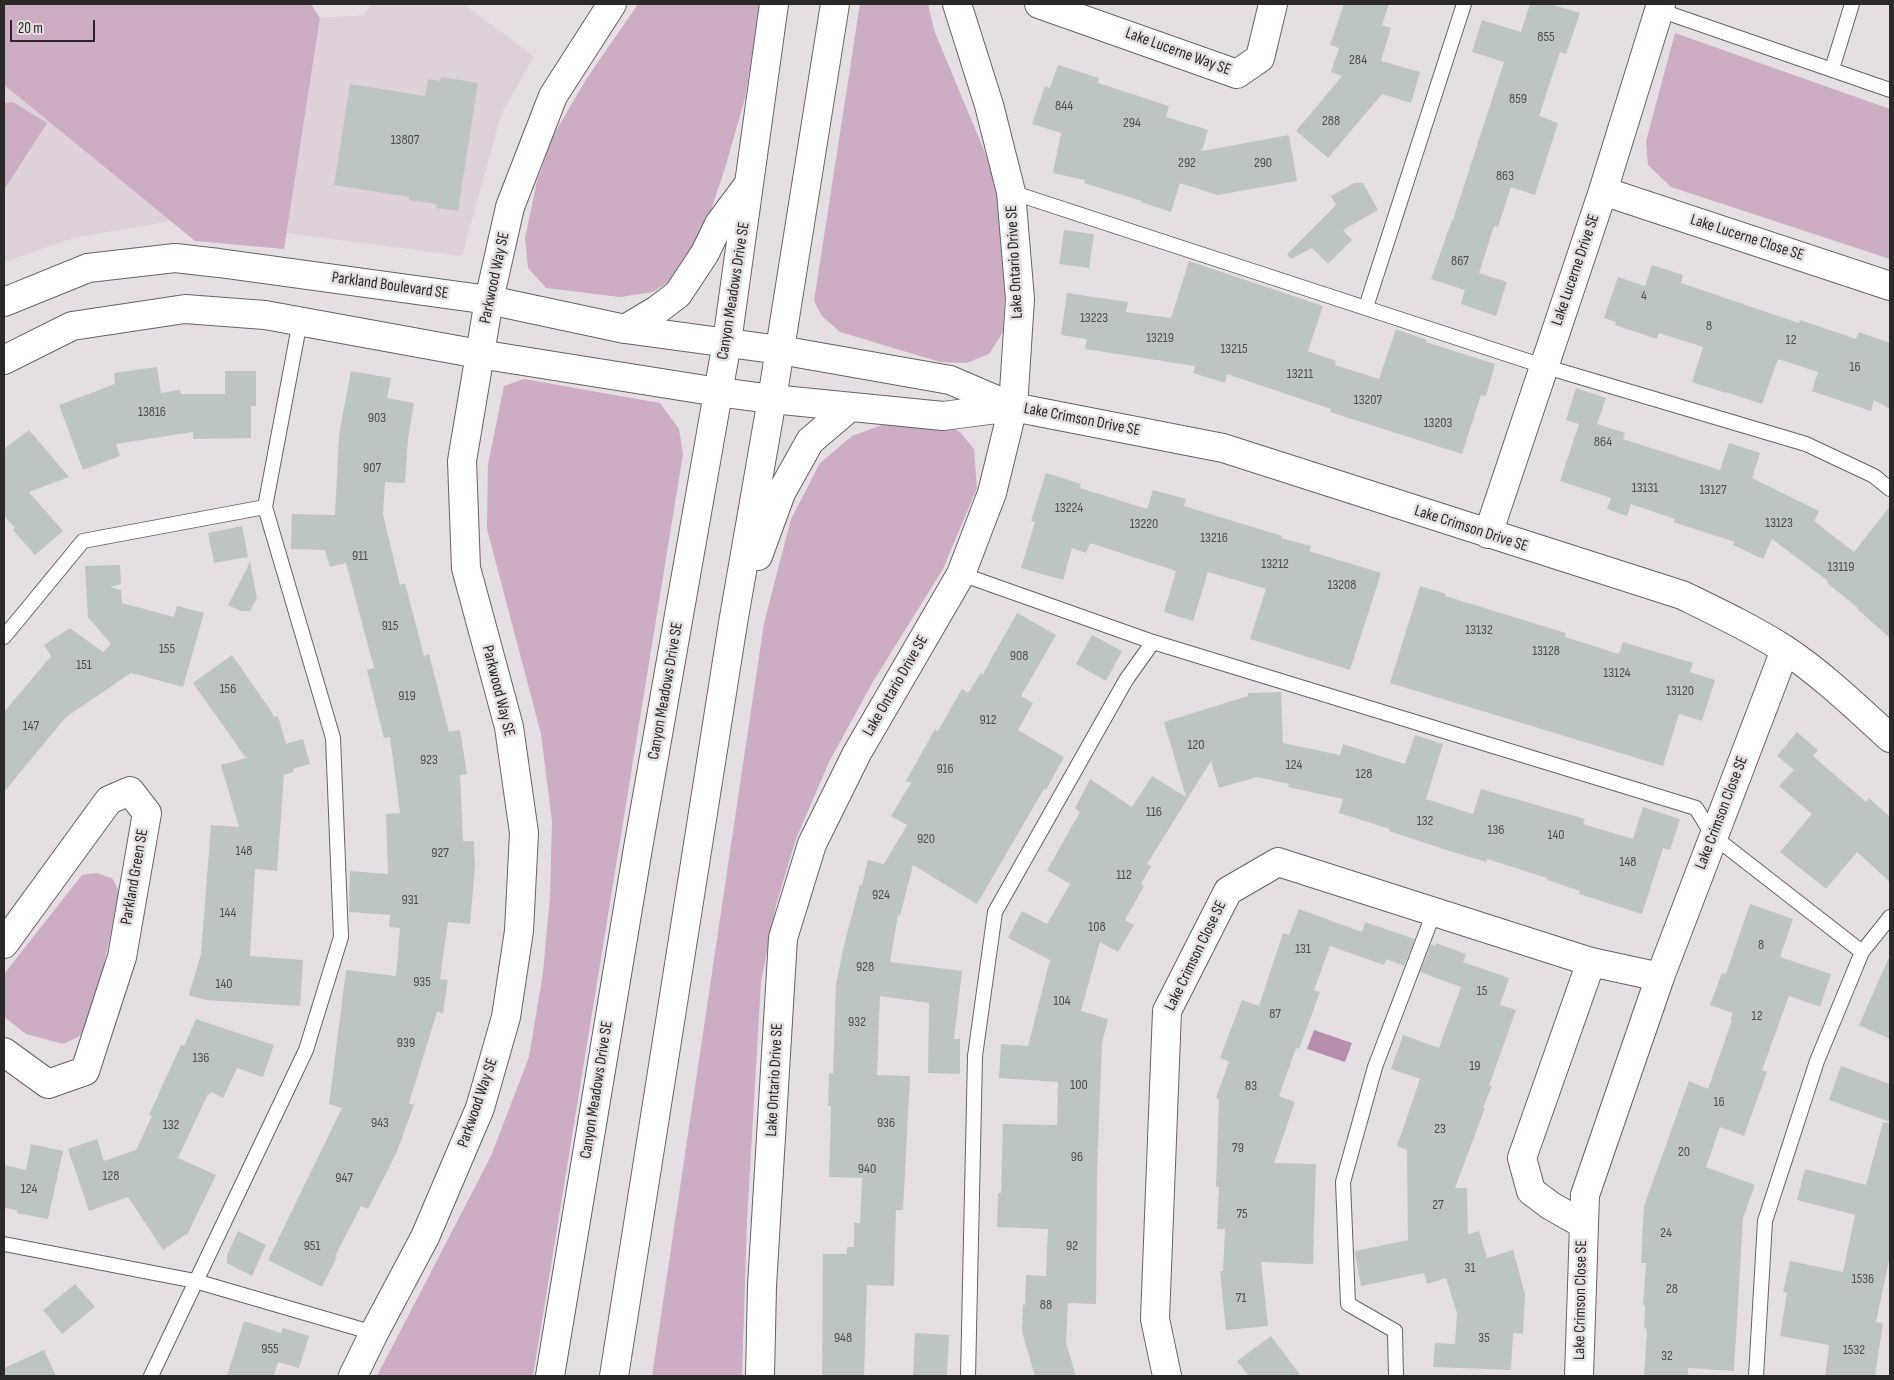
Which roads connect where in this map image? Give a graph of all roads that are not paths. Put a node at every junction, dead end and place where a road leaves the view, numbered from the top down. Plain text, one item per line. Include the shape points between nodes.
1 (612, 4) edge
2 (774, 4) edge
3 (835, 4) edge
4 (957, 4) edge
5 (1039, 4) edge
6 (1273, 4) edge
7 (1464, 4) edge
8 (1852, 4) edge
9 (1660, 7) edge
10 (1832, 69) junction
11 (1890, 90) edge
12 (750, 182) junction
13 (1603, 191) junction
14 (1012, 192) junction
15 (1890, 286) edge
16 (489, 300) junction
17 (4, 302) edge
18 (1366, 307) junction
19 (300, 321) junction
20 (625, 329) junction
21 (727, 342) junction
22 (780, 350) junction
23 (7, 351) edge
24 (479, 354) junction
25 (1543, 366) junction
26 (718, 392) junction
27 (772, 399) junction
28 (850, 407) junction
29 (1013, 407) junction
30 (1890, 489) edge
31 (265, 507) junction
32 (1488, 534) junction
33 (961, 574) junction
34 (733, 623) junction
35 (4, 637) edge
36 (1153, 642) junction
37 (1785, 650) junction
38 (1890, 738) edge
39 (1713, 836) junction
40 (1434, 912) junction
41 (1890, 917) edge
42 (4, 944) edge
43 (1862, 952) junction
44 (1592, 962) junction
45 (1660, 977) junction
46 (4, 1052) edge
47 (1583, 1224) junction
48 (4, 1244) edge
49 (195, 1282) junction
50 (374, 1333) junction
51 (151, 1376) edge
52 (353, 1376) edge
53 (550, 1376) edge
54 (614, 1376) edge
55 (760, 1376) edge
56 (968, 1376) edge
57 (1167, 1376) edge
58 (1396, 1376) edge
59 (1579, 1376) edge
60 (1756, 1376) edge

1 - 16 street, Parkwood Way SE via 553,96 510,207
2 - 12 street, Canyon Meadows Drive SE
3 - 22 street
4 - 14 street, Lake Ontario Drive SE
5 - 6 street, Lake Lucerne Way SE via 1089,16 1237,74 1260,58
7 - 18 lane
8 - 10 lane
9 - 10 lane
9 - 13 street, Lake Lucerne Drive SE
10 - 11 lane
12 - 20 street via 719,224 705,253 678,294
12 - 21 street, Canyon Meadows Drive SE
13 - 15 street, Lake Lucerne Close SE
13 - 25 street, Lake Lucerne Drive SE
14 - 18 lane
14 - 29 street, Lake Ontario Drive SE via 1020,299
16 - 17 street, Parkland Boulevard SE via 175,258 88,268
16 - 20 street, Parkland Boulevard SE
16 - 24 street, Parkwood Way SE
18 - 25 lane
19 - 23 street via 186,309 72,326
19 - 24 street
19 - 31 lane
20 - 21 street, Parkland Boulevard SE
21 - 22 street, Parkland Boulevard SE
21 - 26 street, Canyon Meadows Drive SE
22 - 27 street
22 - 29 street, Lake Crimson Drive SE via 950,380
24 - 26 street
24 - 50 street, Parkwood Way SE via 462,461 466,568 509,727 524,832 519,930 506,1018 480,1108 425,1237
25 - 30 lane via 1806,444 1874,476
25 - 32 street, Lake Lucerne Drive SE
26 - 27 street
26 - 53 street, Canyon Meadows Drive SE
27 - 28 street, Lake Crimson Drive SE
27 - 34 street
28 - 29 street, Lake Crimson Drive SE via 943,416
28 - 34 street via 810,442 781,493
29 - 32 street, Lake Crimson Drive SE via 1223,448
29 - 33 street, Lake Ontario Drive SE via 992,493
31 - 35 lane via 83,541
31 - 49 lane via 333,738 341,937 306,1050
32 - 37 street, Lake Crimson Drive SE via 1682,595 1746,626
33 - 36 lane
33 - 55 street, Lake Ontario Drive SE via 857,753 812,844 783,938 762,1286
34 - 54 street
36 - 39 lane via 1696,808
36 - 56 lane via 1126,680 995,912 975,1056
37 - 38 street, Lake Crimson Drive SE via 1824,679
37 - 39 street, Lake Crimson Close SE
39 - 43 lane
39 - 45 street, Lake Crimson Close SE
40 - 44 street, Lake Crimson Close SE
40 - 57 street, Lake Crimson Close SE via 1278,862 1228,891 1167,1011 1155,1320
40 - 58 lane via 1375,1067 1344,1182 1348,1304 1395,1331
41 - 43 lane
42 - 46 street, Parkland Green SE via 109,800 130,791 146,813 122,957 84,1072 48,1084
43 - 60 lane via 1817,1061 1766,1221
44 - 45 street, Lake Crimson Close SE
44 - 47 street, Lake Crimson Close SE via 1522,1158 1531,1191
45 - 47 street, Lake Crimson Close SE via 1585,1195
47 - 59 street, Lake Crimson Close SE
48 - 49 lane
49 - 50 lane
49 - 51 lane
50 - 52 street, Parkwood Way SE

